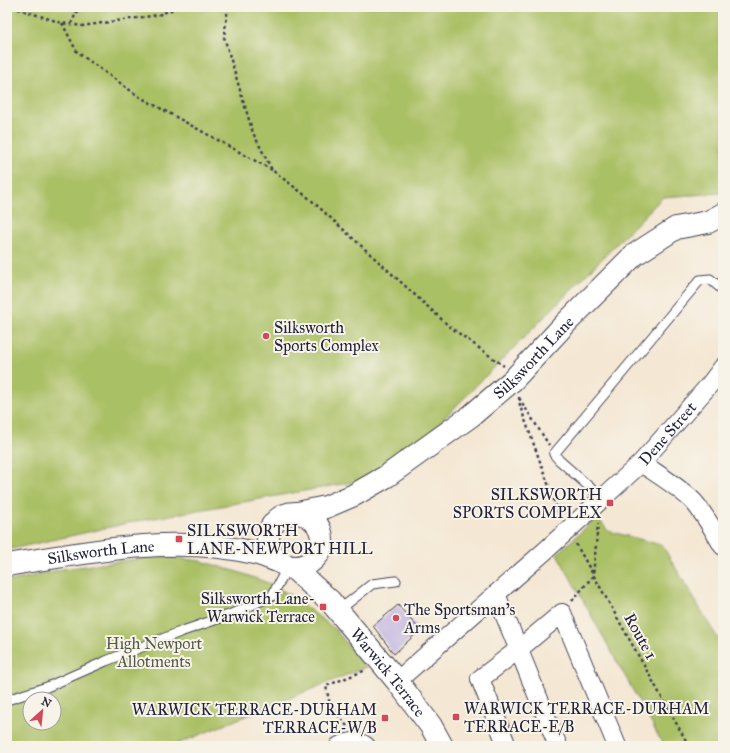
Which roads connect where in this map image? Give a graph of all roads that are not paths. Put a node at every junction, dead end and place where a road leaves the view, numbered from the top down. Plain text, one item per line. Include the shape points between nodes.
1 (718, 222) edge
2 (723, 290) edge
3 (723, 367) edge
4 (641, 463) junction
5 (354, 495) junction
6 (600, 501) junction
7 (298, 513) junction
8 (270, 531) junction
9 (723, 546) edge
10 (220, 547) junction
11 (321, 547) junction
12 (7, 565) edge
13 (286, 565) junction
14 (396, 581) dead end
15 (496, 594) junction
16 (334, 606) junction
17 (519, 649) junction
18 (397, 681) junction
19 (7, 700) edge
20 (362, 744) edge
21 (339, 746) edge
22 (442, 746) edge
23 (507, 746) edge
24 (558, 746) edge
25 (617, 746) edge

1 - 5 street, Silksworth Lane via 676,228 634,255 513,380 466,420 387,476
2 - 6 lane via 710,279 700,280 554,454 594,491
3 - 4 street, Dene Street
4 - 6 street
4 - 9 street, Dene Street via 694,502
5 - 7 street, Silksworth Lane via 326,507
5 - 11 street, Silksworth Lane via 334,520
6 - 15 street
7 - 8 street, Silksworth Lane via 281,517
7 - 11 street via 308,516 316,523 321,532
8 - 10 street, Silksworth Lane via 248,541
8 - 13 street via 268,542 271,553
10 - 12 street, Silksworth Lane via 169,545 114,548
10 - 13 street, Silksworth Lane via 256,553
11 - 13 street, Silksworth Lane via 312,562 301,567
11 - 16 street, Warwick Terrace via 323,582
13 - 16 street, Warwick Terrace
13 - 19 lane via 272,596 47,687
14 - 16 lane via 372,584
15 - 17 street
15 - 18 street
16 - 18 street, Warwick Terrace
17 - 23 street via 480,679
17 - 24 street
17 - 25 street via 562,613
18 - 22 street, Warwick Terrace via 431,726
20 - 21 street via 350,741

